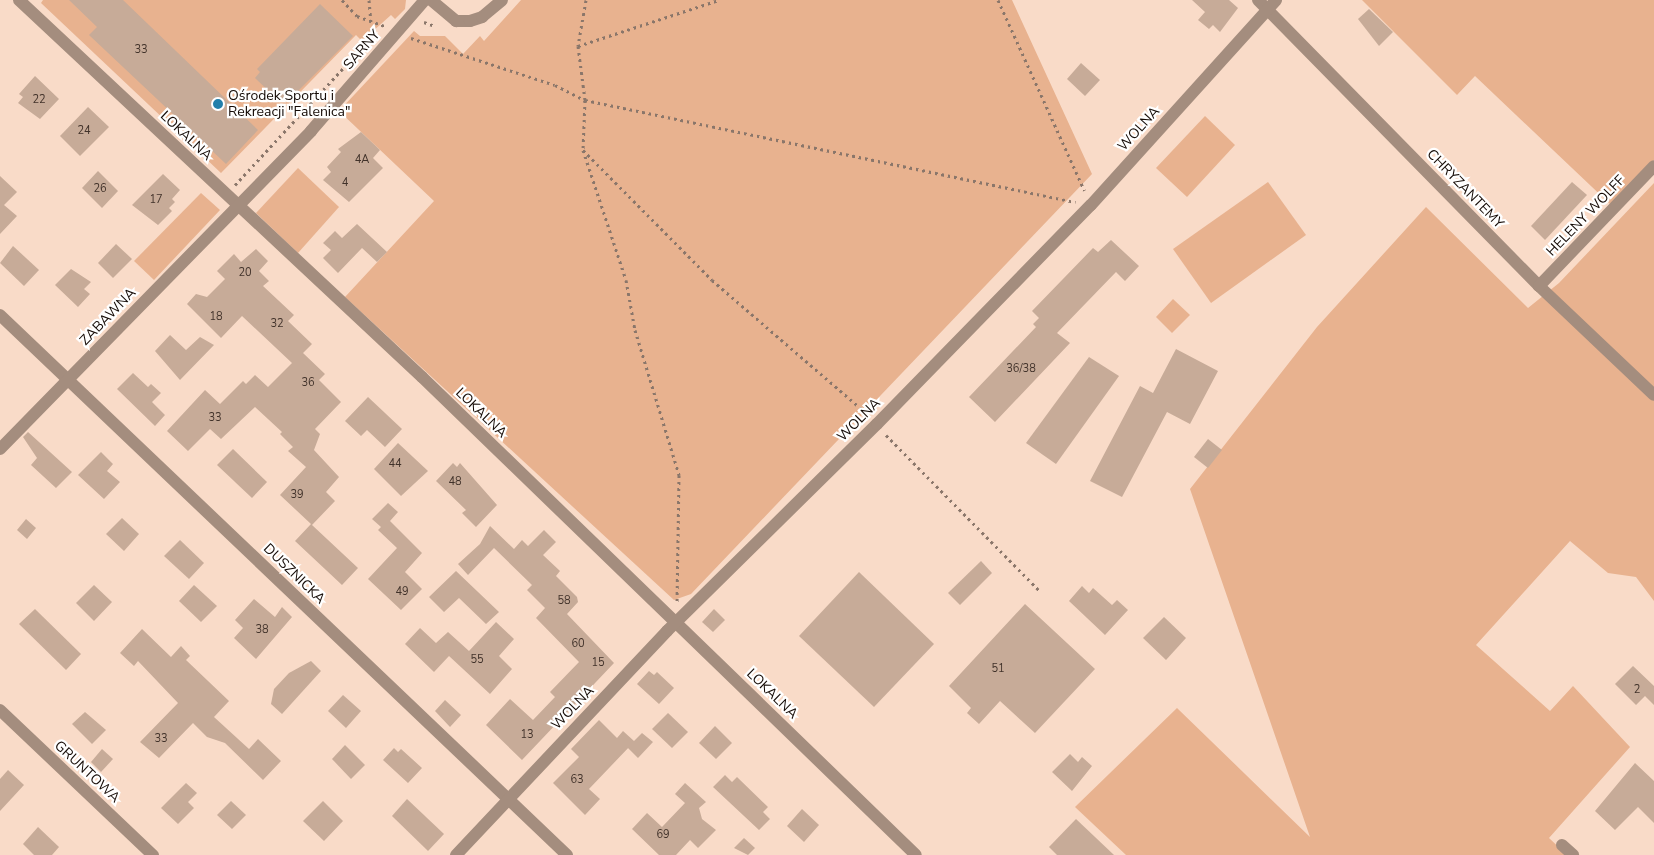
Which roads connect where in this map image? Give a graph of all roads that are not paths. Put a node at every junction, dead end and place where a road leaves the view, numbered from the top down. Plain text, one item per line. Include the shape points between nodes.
1 (19, 0) edge
2 (425, 0) edge
3 (430, 0) edge
4 (502, 0) edge
5 (1267, 3) edge
6 (1654, 166) edge
7 (237, 205) junction
8 (1539, 286) junction
9 (0, 316) edge
10 (69, 381) junction
11 (1654, 395) edge
12 (0, 449) edge
13 (676, 621) junction
14 (0, 710) edge
15 (508, 799) junction
16 (1562, 845) dead end
17 (153, 855) edge
18 (456, 855) edge
19 (567, 855) edge
20 (916, 855) edge
21 (1573, 855) edge

1 - 7 street, LOKALNA
2 - 7 street, SARNY via 311,131
3 - 4 street via 456,21 470,21 482,17
5 - 8 street, CHRYZANTEMY
5 - 13 street, WOLNA via 1091,205 877,424
6 - 8 street, HELENY WOLFF
7 - 10 street, ZABAWNA
7 - 13 street, LOKALNA
8 - 11 street, CHRYZANTEMY
9 - 10 street, DUSZNICKA
10 - 12 street, ZABAWNA
10 - 15 street, DUSZNICKA
13 - 15 street, WOLNA
13 - 20 street, LOKALNA
14 - 17 street, GRUNTOWA
15 - 18 street, WOLNA
15 - 19 street, DUSZNICKA
16 - 21 street

